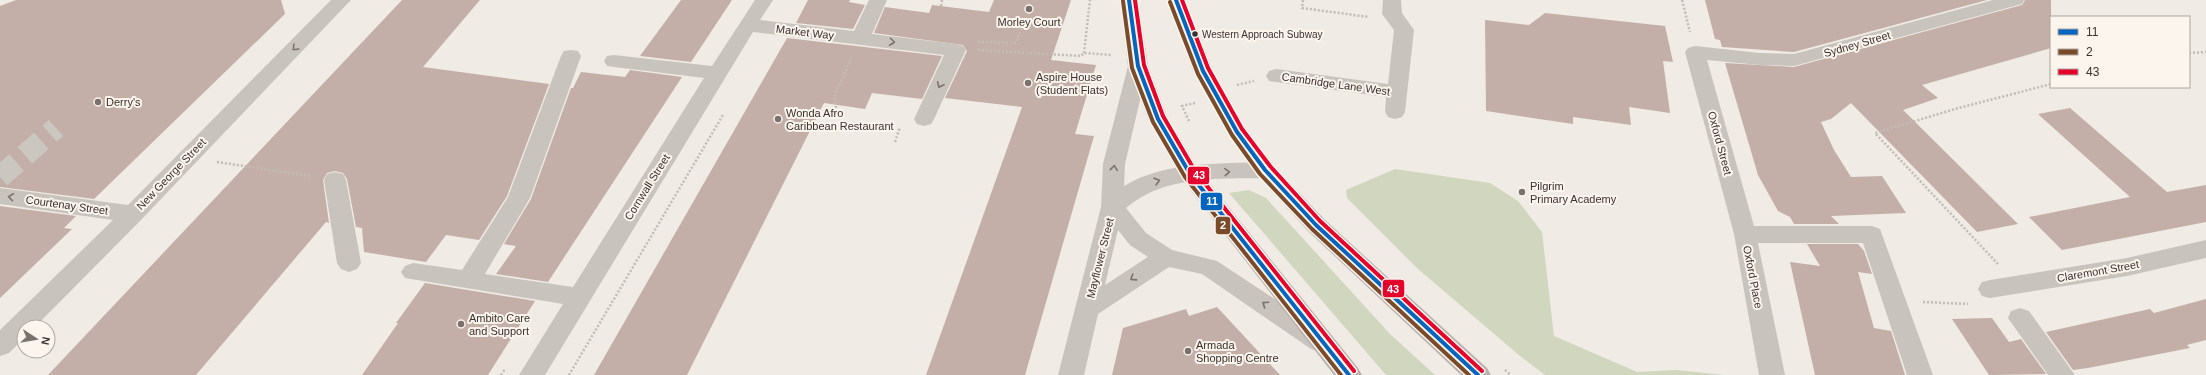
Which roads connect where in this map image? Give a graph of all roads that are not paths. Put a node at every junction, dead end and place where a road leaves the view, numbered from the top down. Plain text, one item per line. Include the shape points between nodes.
1 (342, 0) edge
2 (764, 0) edge
3 (878, 0) edge
4 (1129, 0) edge
5 (1176, 0) edge
6 (1392, 0) edge
7 (2015, 0) edge
8 (749, 25) junction
9 (860, 39) junction
10 (1696, 52) joint
11 (571, 56) dead end
12 (614, 61) dead end
13 (1137, 62) junction
14 (718, 73) junction
15 (1276, 76) dead end
16 (1396, 92) junction
17 (1395, 112) dead end
18 (924, 120) dead end
19 (1265, 170) junction
20 (1190, 174) junction
21 (335, 180) road end
22 (0, 196) edge
23 (1112, 207) junction
24 (133, 214) junction
25 (1745, 234) junction
26 (2206, 249) edge
27 (1166, 257) junction
28 (349, 263) dead end
29 (413, 272) dead end
30 (468, 281) junction
31 (1982, 296) road end
32 (579, 297) junction
33 (1087, 309) junction
34 (2020, 318) dead end
35 (1320, 342) junction
36 (0, 346) edge
37 (532, 375) edge
38 (1071, 375) edge
39 (1348, 375) edge
40 (1478, 375) edge
41 (1772, 375) edge
42 (1920, 375) edge
43 (2062, 375) edge

1 -> 24 street, New George Street
2 - 8 street, Cornwall Street
3 - 9 street
4 - 13 main road
5 - 19 main road via 1202,71 1237,132
6 - 16 street via 1392,14 1404,30
7 - 10 street, Sydney Street via 1794,60
8 - 9 street, Market Way
8 - 14 street, Cornwall Street
9 -> 18 street, Market Way via 956,50
10 - 25 street, Oxford Street
11 - 30 street via 519,198
12 - 14 street
13 - 20 main road via 1158,119
23 -> 13 street, Mayflower Street via 1114,164
14 - 32 street, Cornwall Street
15 - 16 street, Cambridge Lane West
16 - 17 street
20 -> 19 street, Mayflower Street
19 - 40 main road via 1316,224
23 -> 20 street, Mayflower Street via 1135,189 1156,181
20 - 35 main road
21 - 28 street
24 -> 22 street, Courtenay Street
23 - 27 street, Mayflower Street via 1138,240
23 - 33 street, Mayflower Street
24 - 36 street, New George Street
25 - 41 street, Oxford Place
25 - 42 street, Oxford Place via 1872,235
26 - 31 street, Claremont Street via 2127,266 2017,284
27 -> 33 street, Mayflower Street
35 -> 27 street, Mayflower Street via 1209,267
29 - 30 street
30 - 32 street
32 - 37 street, Cornwall Street
33 - 38 street, Mayflower Street
34 - 43 street
35 - 39 main road

